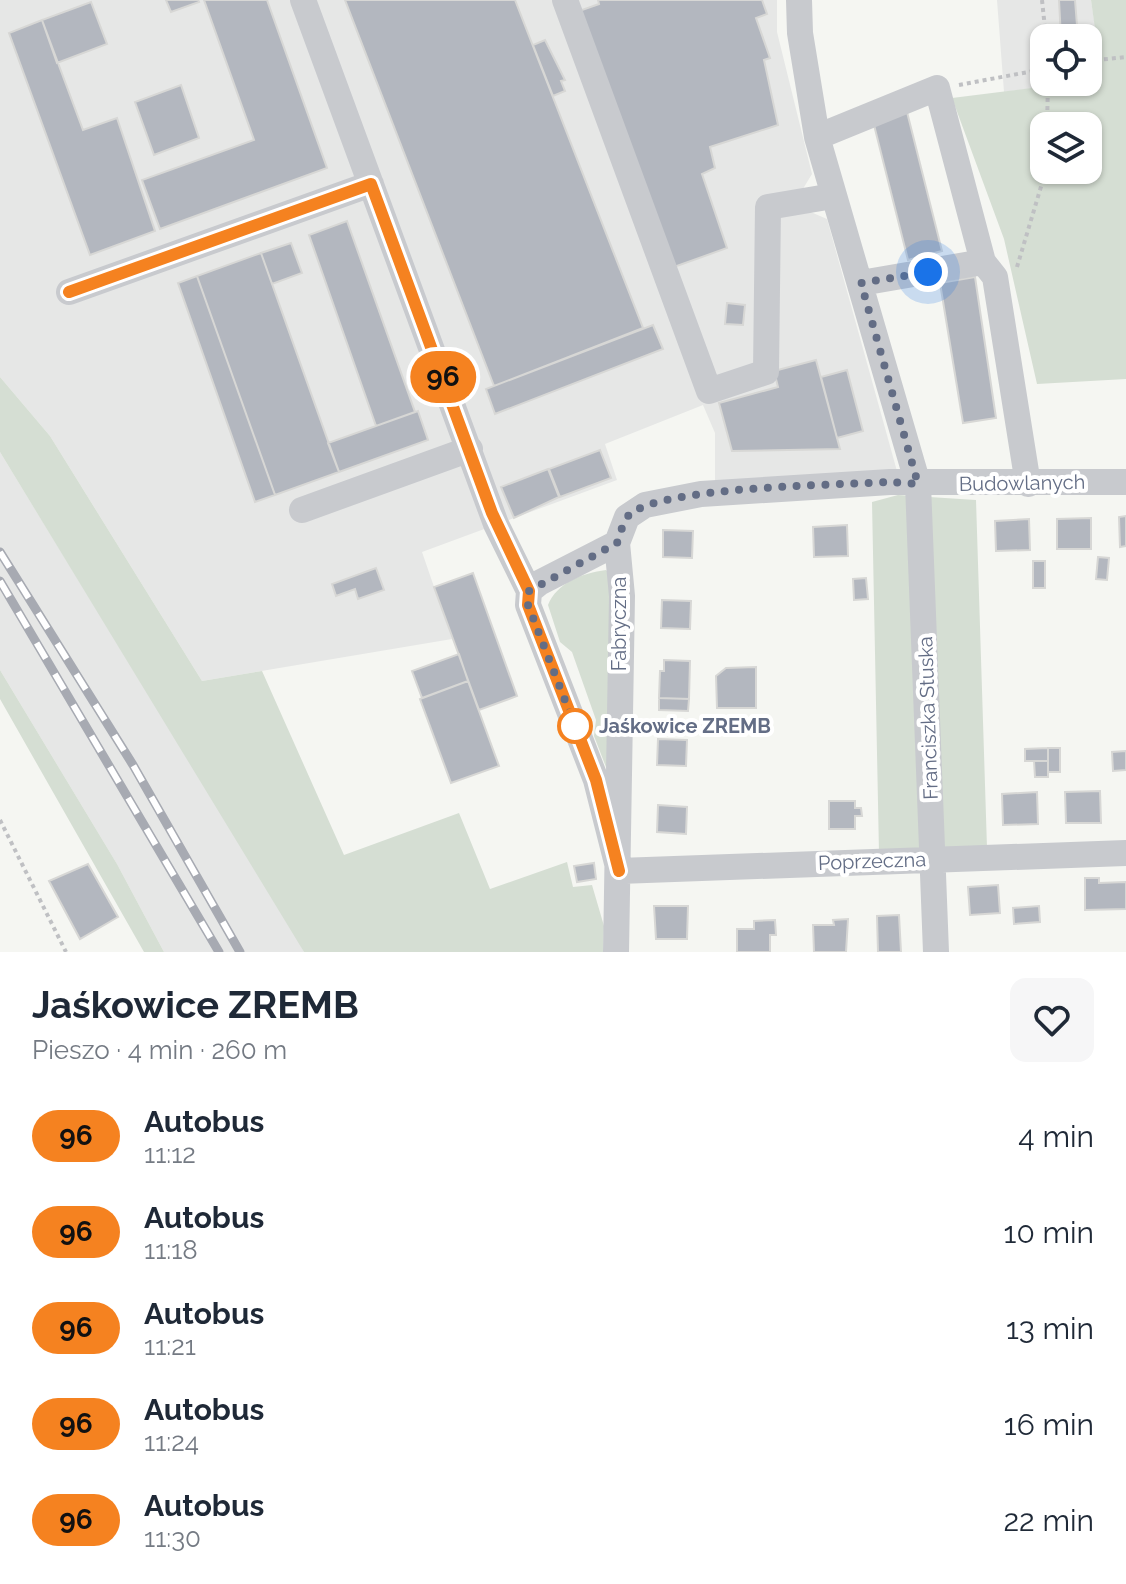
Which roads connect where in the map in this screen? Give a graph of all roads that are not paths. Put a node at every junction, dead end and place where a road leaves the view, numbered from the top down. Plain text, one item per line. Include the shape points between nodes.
1 (303, 0) edge
2 (565, 0) edge
3 (799, 0) edge
4 (817, 137) junction
5 (371, 184) junction
6 (833, 196) junction
7 (989, 270) junction
8 (861, 283) junction
9 (69, 292) dead end
10 (470, 449) junction
11 (1126, 482) edge
12 (918, 484) junction
13 (1028, 484) junction
14 (302, 510) dead end
15 (617, 543) junction
16 (529, 591) junction
17 (1126, 853) edge
18 (934, 859) junction
19 (619, 871) junction
20 (616, 952) edge
21 (936, 952) edge

1 - 5 street
2 - 6 street via 709,391 766,372 768,207
3 - 4 street
4 - 6 street
4 - 7 street via 937,88
5 - 9 street
5 - 10 street
6 - 8 street
7 - 8 street
7 - 13 street
8 - 12 street
10 - 14 street
10 - 16 street via 496,524
11 - 13 street, Budowlanych
12 - 13 street, Budowlanych
12 - 15 street via 701,494 645,505 627,517
12 - 18 street, Franciszka Stuska
15 - 16 street
15 - 19 street, Fabryczna via 622,596
16 - 19 street via 528,605 596,780
17 - 18 street, Poprzeczna
18 - 19 street, Poprzeczna
18 - 21 street, Franciszka Stuska
19 - 20 street, Fabryczna

